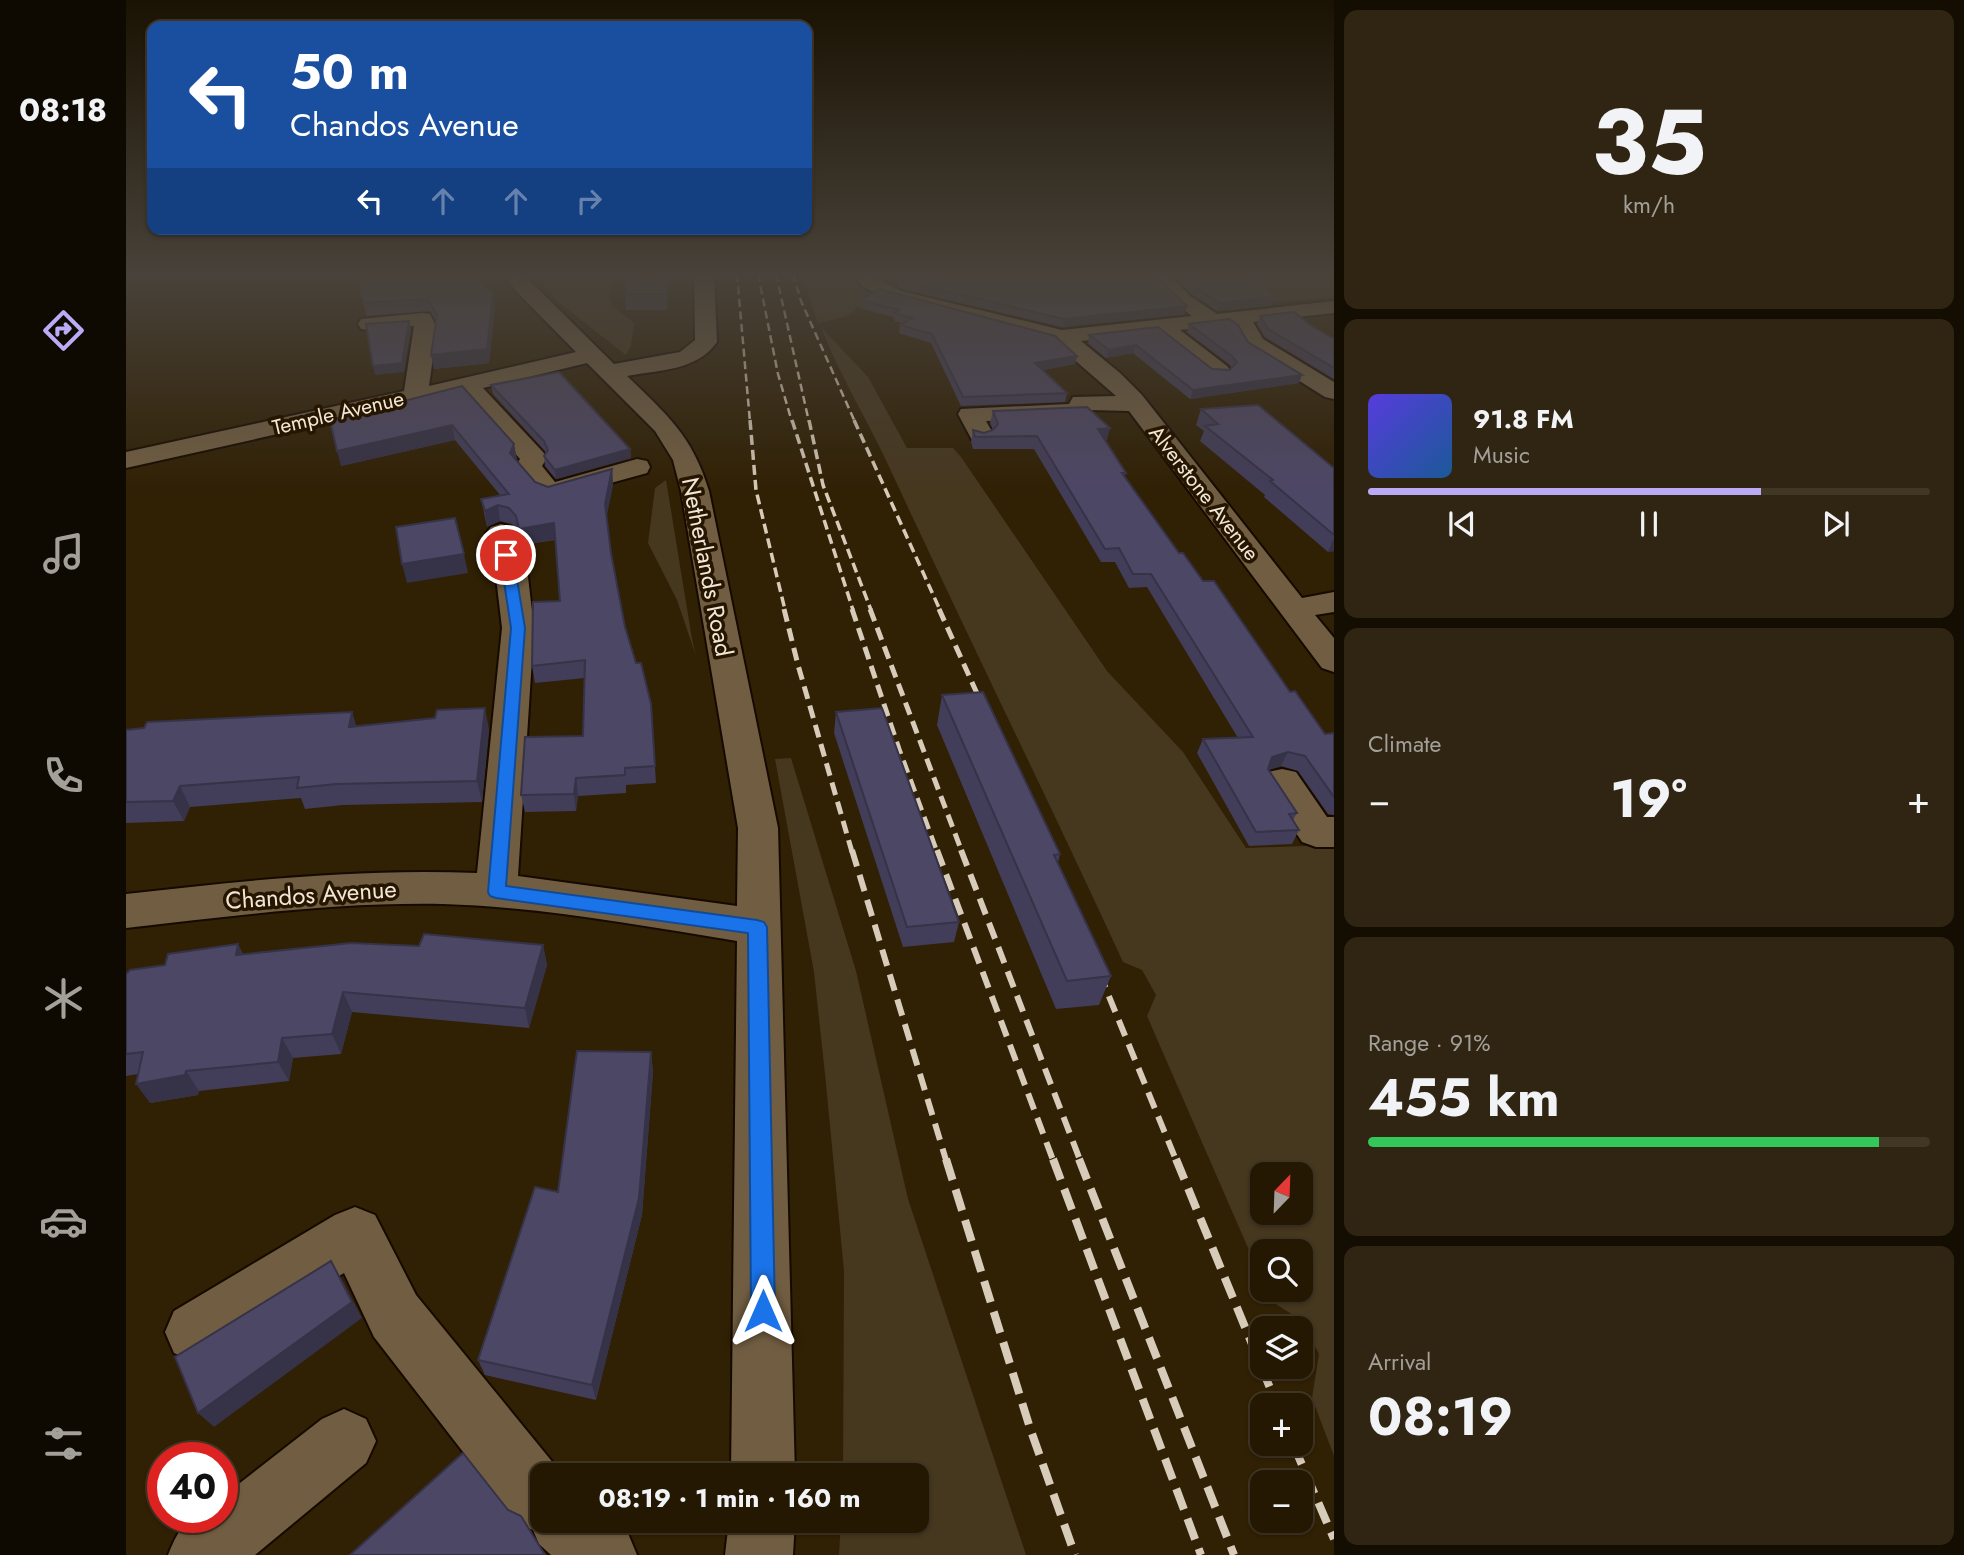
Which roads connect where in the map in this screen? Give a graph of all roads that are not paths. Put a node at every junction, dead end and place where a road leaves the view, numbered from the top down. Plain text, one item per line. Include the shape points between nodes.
1 (423, 347) edge
2 (583, 347) edge
3 (701, 347) edge
4 (1074, 347) edge
5 (1187, 347) edge
6 (1262, 347) edge
7 (600, 363) junction
8 (1219, 371) edge
9 (1066, 381) dead end
10 (466, 384) junction
11 (1334, 392) edge
12 (415, 396) junction
13 (1082, 402) junction
14 (1136, 404) junction
15 (981, 435) edge
16 (127, 458) edge
17 (637, 467) dead end
18 (501, 533) dead end
19 (1334, 602) edge
20 (1293, 609) junction
21 (1334, 661) edge
22 (1282, 782) dead end
23 (1334, 832) edge
24 (496, 892) junction
25 (126, 911) edge
26 (757, 927) junction
27 (195, 1332) dead end
28 (344, 1441) dead end
29 (763, 1463) edge
30 (530, 1486) edge
31 (576, 1533) edge
32 (761, 1533) edge
33 (202, 1555) edge
34 (603, 1555) edge
35 (759, 1555) edge

1 - 12 street
2 - 7 street, Netherlands Road
3 - 7 street, Temple Avenue via 687,358
4 - 14 street, Alverstone Avenue
5 - 8 street
6 - 11 street
7 - 10 street, Temple Avenue via 557,365
7 - 26 street, Netherlands Road via 665,427 686,460 695,491 758,828
9 - 13 street
10 - 12 street, Temple Avenue
10 - 17 street via 534,458 528,467 549,492
12 - 16 street, Temple Avenue
13 - 14 street
13 - 15 street via 1076,411 970,414
14 - 20 street, Alverstone Avenue
18 - 24 street via 518,628
19 - 20 street
20 - 21 street, Alverstone Avenue
22 - 23 street via 1316,832
24 - 25 street, Chandos Avenue via 399,888 262,896
24 - 26 street, Chandos Avenue
26 - 29 street, Netherlands Road
27 - 30 street via 355,1235 395,1317
28 - 33 street
31 - 34 street
32 - 35 street

